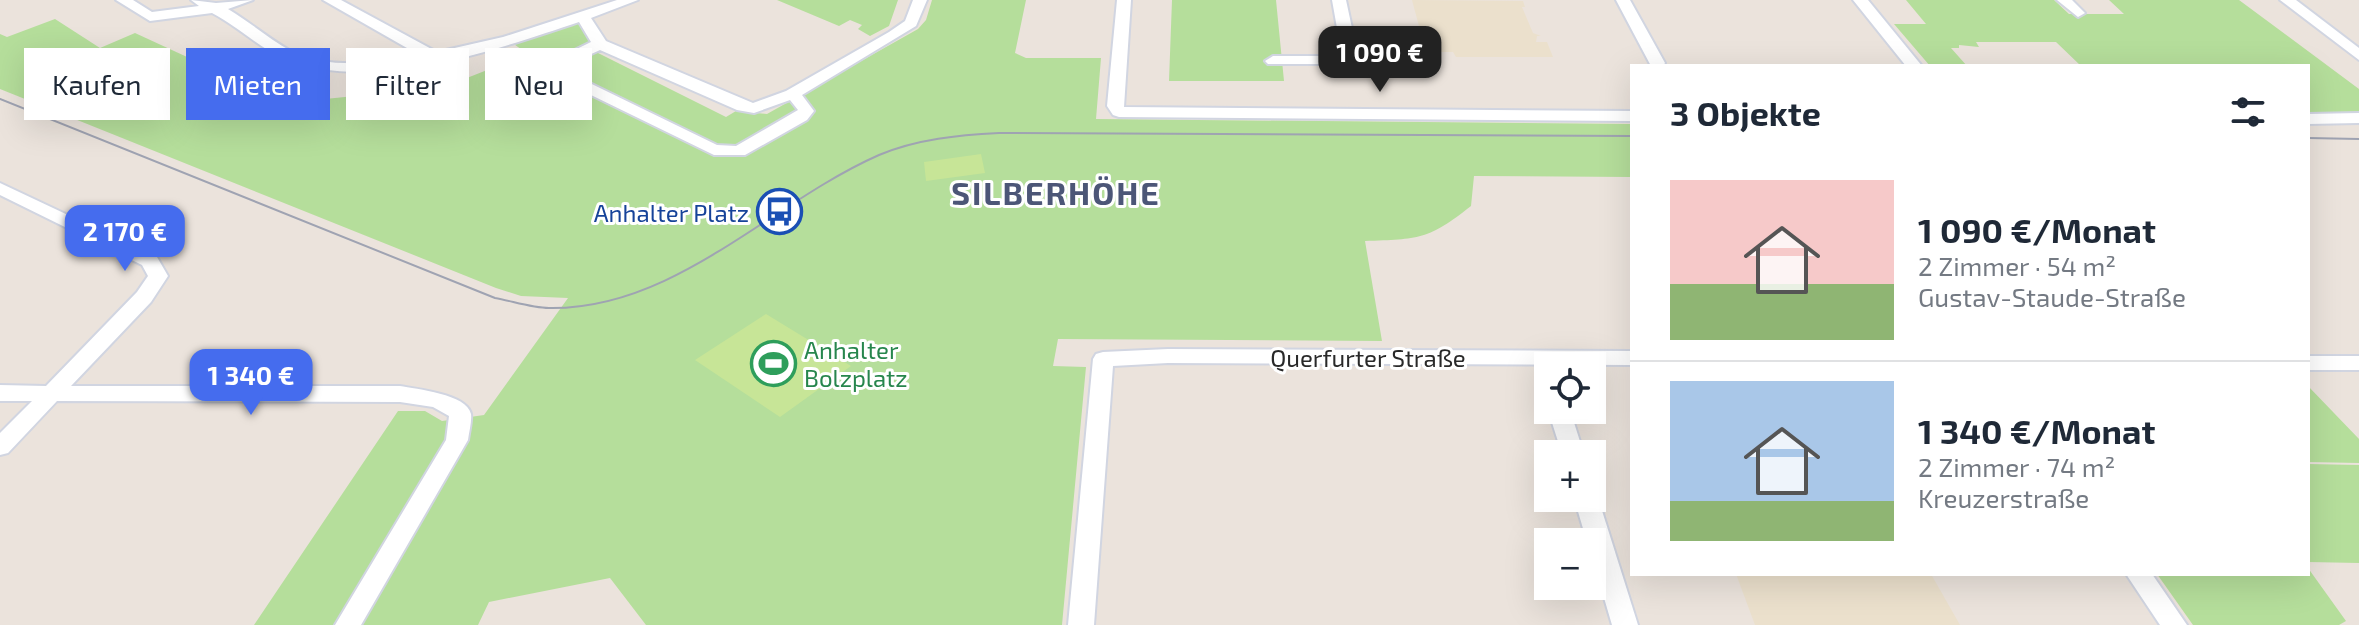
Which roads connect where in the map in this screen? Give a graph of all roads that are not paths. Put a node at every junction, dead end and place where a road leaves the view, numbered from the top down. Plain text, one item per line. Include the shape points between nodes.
1 (123, 0) edge
2 (198, 0) edge
3 (246, 0) edge
4 (330, 0) edge
5 (631, 0) edge
6 (920, 0) edge
7 (1124, 0) edge
8 (1339, 0) edge
9 (1623, 0) edge
10 (1860, 0) edge
11 (2064, 0) edge
12 (2287, 0) edge
13 (219, 10) junction
14 (2078, 13) dead end
15 (582, 16) junction
16 (600, 44) junction
17 (418, 48) edge
18 (469, 49) edge
19 (2359, 55) edge
20 (1273, 61) dead end
21 (1657, 63) dead end
22 (1912, 64) edge
23 (346, 65) edge
24 (792, 94) junction
25 (1630, 116) edge
26 (2359, 118) edge
27 (2310, 119) edge
28 (0, 188) edge
29 (1630, 358) edge
30 (1606, 360) edge
31 (2310, 363) edge
32 (2359, 363) edge
33 (1534, 366) edge
34 (0, 393) edge
35 (50, 394) junction
36 (0, 447) edge
37 (1590, 512) edge
38 (2139, 576) edge
39 (348, 625) edge
40 (1081, 625) edge
41 (1625, 625) edge
42 (2174, 625) edge

1 - 13 street via 150,17
2 - 13 street
3 - 13 street
4 - 17 street
5 - 15 street
6 - 24 street via 911,23
7 - 25 street via 1115,106 1119,112
8 - 20 street via 1351,61
9 - 21 street
10 - 22 street
11 - 14 street
12 - 19 street
13 - 23 street via 289,57
15 - 16 street
15 - 18 street
16 - 24 street via 743,107
16 - 24 street via 567,57 555,65 556,72 714,150 739,151 801,117 805,106
26 - 27 street
28 - 35 street via 150,261 158,276
29 - 30 street, Querfurter Straße
31 - 32 street
33 - 40 street, Querfurter Straße via 1168,356 1103,359
34 - 35 street
35 - 36 street
35 - 39 street via 400,394 438,400 460,413 457,440
37 - 41 street
38 - 42 street

